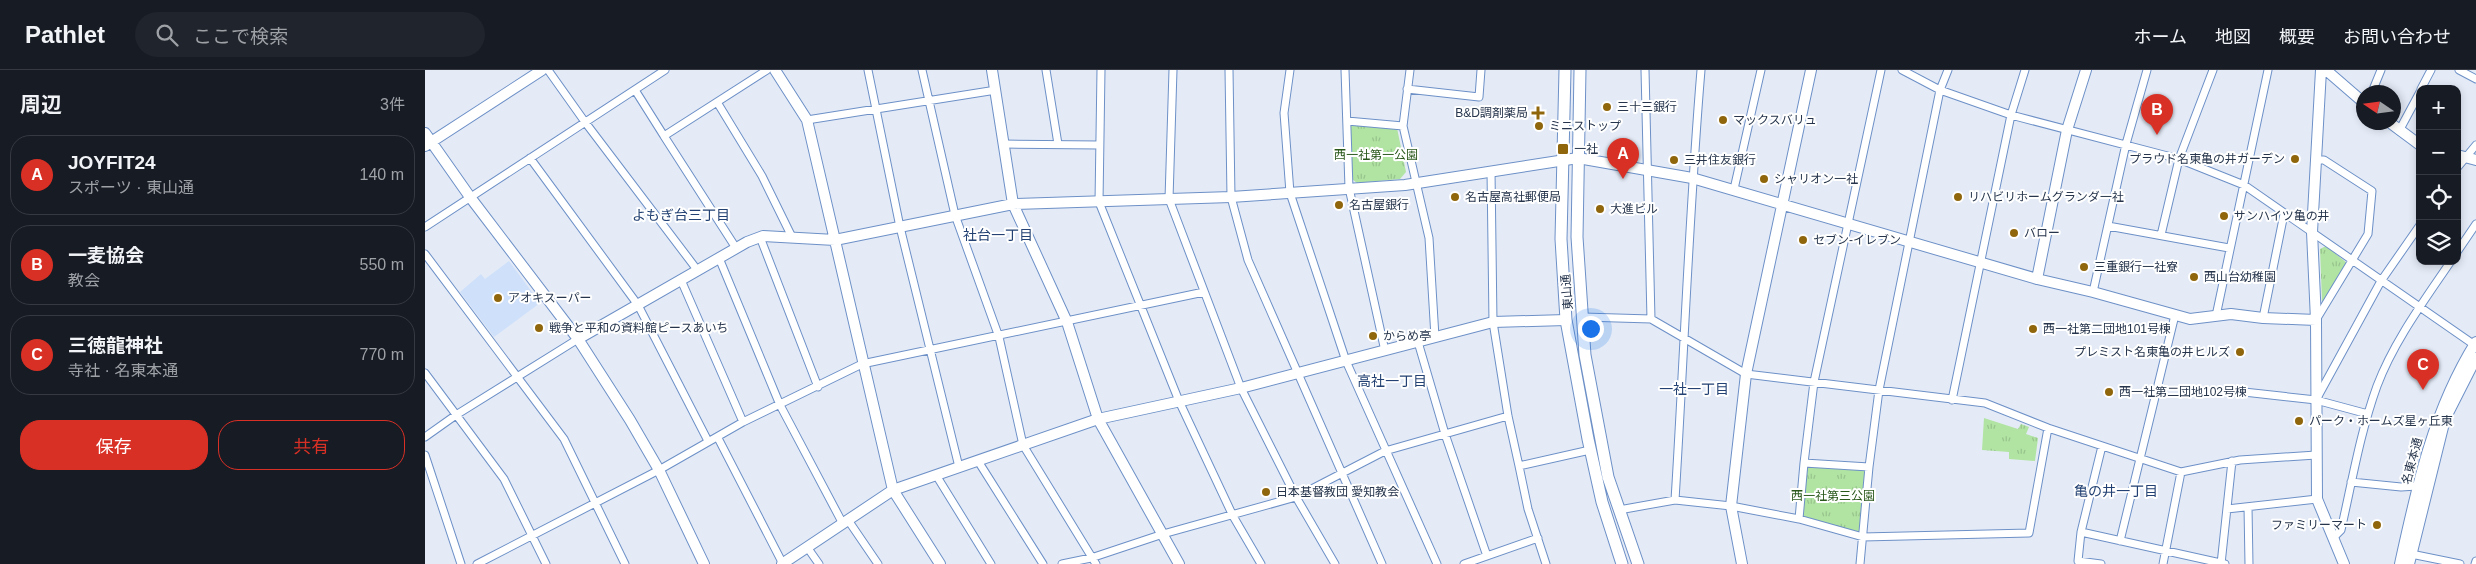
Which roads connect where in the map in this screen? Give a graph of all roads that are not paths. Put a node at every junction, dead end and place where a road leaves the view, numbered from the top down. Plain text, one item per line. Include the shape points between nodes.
1 (541, 70) edge
2 (549, 70) edge
3 (665, 70) edge
4 (767, 70) edge
5 (775, 70) edge
6 (868, 70) edge
7 (922, 70) edge
8 (993, 70) edge
9 (1046, 70) edge
10 (1101, 70) edge
11 (1173, 70) edge
12 (1229, 70) edge
13 (1290, 70) edge
14 (1345, 70) edge
15 (1410, 70) edge
16 (1481, 70) edge
17 (1565, 70) edge
18 (1580, 70) edge
19 (1645, 70) edge
20 (1701, 70) edge
21 (1761, 70) edge
22 (1811, 70) edge
23 (1881, 70) edge
24 (1902, 70) edge
25 (1948, 70) edge
26 (2025, 70) edge
27 (2086, 70) edge
28 (2147, 70) edge
29 (2213, 70) edge
30 (2268, 70) edge
31 (2321, 70) edge
32 (2326, 70) edge
33 (2381, 70) edge
34 (2431, 70) edge
35 (2459, 70) edge
36 (2476, 79) edge
37 (2375, 85) edge
38 (2424, 85) edge
39 (1407, 89) junction
40 (635, 90) junction
41 (996, 90) junction
42 (1940, 90) junction
43 (2356, 96) edge
44 (2416, 99) edge
45 (930, 101) junction
46 (717, 102) junction
47 (876, 108) junction
48 (2011, 115) junction
49 (807, 120) junction
50 (1347, 120) junction
51 (585, 122) junction
52 (1403, 126) junction
53 (2067, 130) junction
54 (2399, 131) joint
55 (425, 133) edge
56 (665, 136) junction
57 (2416, 142) edge
58 (428, 144) edge
59 (1004, 144) junction
60 (1058, 144) junction
61 (2126, 144) junction
62 (1099, 145) junction
63 (2476, 145) edge
64 (2461, 156) edge
65 (530, 158) junction
66 (1578, 158) junction
67 (2179, 160) junction
68 (2315, 160) junction
69 (2476, 160) edge
70 (1565, 162) junction
71 (1647, 170) junction
72 (1491, 171) junction
73 (1692, 178) junction
74 (1416, 183) junction
75 (2244, 184) junction
76 (1349, 188) junction
77 (1734, 189) junction
78 (1289, 192) junction
79 (1231, 196) junction
80 (470, 198) junction
81 (1169, 199) junction
82 (1099, 202) junction
83 (1782, 203) junction
84 (1013, 204) junction
85 (2284, 214) junction
86 (955, 215) junction
87 (1848, 224) junction
88 (2476, 224) edge
89 (425, 226) edge
90 (2108, 226) junction
91 (900, 227) junction
92 (2416, 231) edge
93 (2312, 232) junction
94 (2161, 234) junction
95 (760, 237) junction
96 (791, 237) junction
97 (835, 240) junction
98 (1909, 241) junction
99 (2461, 246) edge
100 (736, 248) junction
101 (2229, 248) junction
102 (425, 254) edge
103 (719, 258) junction
104 (2351, 261) junction
105 (1980, 262) junction
106 (2448, 265) edge
107 (698, 271) junction
108 (2037, 279) junction
109 (681, 280) junction
110 (2381, 281) junction
111 (1204, 292) junction
112 (2093, 292) junction
113 (638, 305) junction
114 (1141, 306) junction
115 (2420, 308) junction
116 (2175, 315) junction
117 (2216, 316) junction
118 (1583, 317) junction
119 (2263, 318) junction
120 (1651, 319) junction
121 (1566, 320) junction
122 (2316, 320) junction
123 (1067, 322) junction
124 (1493, 322) junction
125 (999, 337) junction
126 (1435, 337) junction
127 (578, 339) junction
128 (1685, 339) junction
129 (1418, 342) junction
130 (2475, 344) edge
131 (932, 350) junction
132 (1385, 351) junction
133 (2476, 358) edge
134 (1345, 361) junction
135 (863, 364) junction
136 (425, 373) edge
137 (1296, 373) junction
138 (1746, 374) junction
139 (517, 377) junction
140 (1814, 382) junction
141 (818, 387) junction
142 (1241, 388) junction
143 (1879, 390) junction
144 (2235, 391) dead end
145 (1952, 400) junction
146 (2316, 400) junction
147 (1179, 401) junction
148 (780, 405) junction
149 (2368, 414) junction
150 (456, 415) junction
151 (1508, 416) junction
152 (1098, 419) junction
153 (743, 422) junction
154 (2048, 428) junction
155 (1445, 434) junction
156 (425, 437) edge
157 (718, 438) junction
158 (708, 441) junction
159 (1023, 445) junction
160 (2102, 446) junction
161 (1590, 450) junction
162 (1385, 451) junction
163 (425, 455) edge
164 (2317, 455) junction
165 (2140, 458) junction
166 (978, 461) junction
167 (2232, 461) junction
168 (1804, 463) junction
169 (1519, 466) junction
170 (959, 467) junction
171 (1869, 468) junction
172 (659, 470) junction
173 (1342, 471) junction
174 (2181, 472) junction
175 (936, 475) junction
176 (2351, 482) junction
177 (2417, 486) junction
178 (893, 490) junction
179 (1296, 497) junction
180 (2317, 499) junction
181 (1675, 500) junction
182 (596, 503) junction
183 (1731, 506) junction
184 (2248, 507) junction
185 (2227, 509) junction
186 (1619, 510) junction
187 (1233, 516) junction
188 (1799, 519) junction
189 (846, 522) junction
190 (2081, 532) junction
191 (1163, 534) junction
192 (532, 535) junction
193 (1863, 537) junction
194 (1538, 538) junction
195 (2333, 538) junction
196 (2120, 541) junction
197 (807, 547) junction
198 (2166, 552) junction
199 (1487, 556) junction
200 (2410, 559) edge
201 (1093, 561) edge
202 (461, 564) edge
203 (477, 564) edge
204 (546, 564) edge
205 (625, 564) edge
206 (704, 564) edge
207 (783, 564) edge
208 (819, 564) edge
209 (878, 564) edge
210 (940, 564) edge
211 (991, 564) edge
212 (1043, 564) edge
213 (1062, 564) edge
214 (1179, 564) edge
215 (1261, 564) edge
216 (1335, 564) edge
217 (1382, 564) edge
218 (1437, 564) edge
219 (1464, 564) edge
220 (1546, 564) edge
221 (1622, 564) edge
222 (1638, 564) edge
223 (1742, 564) edge
224 (1860, 564) edge
225 (2101, 564) edge
226 (2163, 564) edge
227 (2221, 564) edge
228 (2225, 564) edge
229 (2249, 564) edge
230 (2344, 564) edge
231 (2401, 564) edge
232 (2460, 564) edge

1 - 58 street
2 - 51 street
3 - 40 street
4 - 46 street
5 - 49 street
6 - 47 street
7 - 45 street
8 - 41 street
9 - 60 street
10 - 62 street
11 - 81 street
12 - 79 street
13 - 78 street via 1284,113
14 - 50 street
15 - 39 street
16 - 39 street via 1479,98
17 - 70 main road, 東山通
18 - 66 main road, 東山通
19 - 71 street
20 - 73 street
21 - 77 street
22 - 83 street
23 - 87 street
24 - 42 street
25 - 42 street
26 - 48 street
27 - 53 street
28 - 61 street
29 - 67 street
30 - 75 street
31 - 68 street
32 - 43 street
33 - 37 street
34 - 38 street
35 - 36 street
39 - 52 street
40 - 51 street
40 - 56 street
41 - 45 street
41 - 59 street
42 - 48 street
42 - 98 street
44 - 54 street
45 - 47 street
45 - 86 street
46 - 56 street
46 - 96 street via 762,176
47 - 49 street
47 - 91 street
48 - 53 street
48 - 105 street
49 - 97 street
50 - 52 street
50 - 76 street
51 - 65 street
51 - 107 street
52 - 74 street
53 - 61 street
53 - 108 street
54 - 57 street
55 - 58 street
56 - 100 street
58 - 80 street
59 - 60 street
59 - 84 street
60 - 62 street
61 - 67 street
61 - 90 street
62 - 82 street
63 - 64 street
64 - 69 street
65 - 80 street
65 - 113 street
66 - 70 street
66 - 71 street
66 - 118 main road, 東山通 via 1577,237
67 - 75 street
67 - 94 street
68 - 93 street
68 - 104 street via 2324,160 2372,191 2368,234
70 - 72 street
70 - 121 main road, 東山通 via 1561,239
71 - 73 street
71 - 120 street
72 - 74 street
72 - 124 street
73 - 77 street
73 - 128 street
74 - 76 street
74 - 126 street via 1429,238
75 - 85 street
75 - 101 street
76 - 78 street
76 - 132 street
77 - 83 street
78 - 79 street
78 - 134 street
79 - 81 street
79 - 137 street via 1248,260
80 - 89 street
80 - 127 street
81 - 82 street
81 - 111 street
82 - 84 street
82 - 114 street
83 - 87 street
83 - 138 street
84 - 86 street
84 - 123 street
85 - 93 street
85 - 119 street
86 - 91 street
86 - 125 street
87 - 98 street
87 - 140 street
88 - 99 street
90 - 94 street
90 - 112 street
91 - 97 street
91 - 131 street
92 - 110 street
93 - 104 street
93 - 122 street
94 - 101 street
95 - 96 street
95 - 100 street
95 - 141 street
96 - 97 street
97 - 135 street
98 - 105 street
98 - 143 street
100 - 103 street
101 - 117 street
102 - 139 street
103 - 107 street
103 - 148 street
104 - 110 street
104 - 122 street
105 - 108 street
105 - 145 street
106 - 115 street
107 - 109 street
108 - 112 street
109 - 113 street
109 - 153 street
110 - 115 street
110 - 146 street
111 - 114 street
111 - 142 street
112 - 116 street
113 - 127 street
113 - 158 street
114 - 123 street
114 - 147 street
115 - 130 street
115 - 149 street via 2378,384
116 - 117 street via 2190,319
116 - 165 street
117 - 119 street via 2231,314
118 - 120 street
118 - 186 main road, 東山通 via 1585,355 1608,477
119 - 122 street
120 - 128 street
121 - 124 street
121 - 161 main road, 東山通
122 - 146 street
123 - 125 street
123 - 152 street
124 - 126 street
124 - 151 street
125 - 131 street
125 - 159 street
126 - 129 street
127 - 139 street
127 - 172 street
128 - 138 street
128 - 181 street
129 - 132 street
129 - 155 street
130 - 177 street, 名東本通 via 2446,398
131 - 135 street
131 - 170 street
132 - 134 street
133 - 200 street, 名東本通 via 2445,419
134 - 137 street
134 - 162 street
135 - 141 street
135 - 178 street
136 - 150 street
137 - 142 street
137 - 173 street
138 - 140 street
138 - 183 street
139 - 150 street
139 - 182 street via 564,439
140 - 143 street
140 - 168 street
141 - 148 street
142 - 147 street
142 - 179 street
143 - 145 street
143 - 171 street
144 - 146 street
145 - 154 street via 1985,403
146 - 149 street
146 - 164 street
147 - 152 street
147 - 187 street
148 - 153 street
148 - 189 street
149 - 176 street
150 - 156 street
150 - 192 street via 504,479
151 - 155 street
151 - 169 street
152 - 159 street
152 - 191 street
153 - 157 street
154 - 160 street
154 - 193 street via 2029,533
155 - 162 street
155 - 199 street
157 - 158 street
157 - 207 street
158 - 172 street
159 - 166 street
159 - 201 street
160 - 165 street
160 - 190 street
161 - 169 street
161 - 221 main road, 東山通
162 - 173 street
162 - 218 street
163 - 202 street
164 - 167 street
164 - 180 street
165 - 174 street
165 - 196 street
166 - 170 street
166 - 212 street
167 - 174 street
167 - 185 street
168 - 171 street
168 - 188 street
169 - 194 street
170 - 175 street
171 - 193 street
172 - 182 street
172 - 206 street
173 - 179 street
173 - 217 street
174 - 198 street
175 - 178 street
175 - 211 street
176 - 177 street
176 - 195 street via 2341,530
177 - 231 street, 名東本通
178 - 189 street
178 - 210 street
179 - 187 street
179 - 216 street
180 - 184 street
180 - 195 street
181 - 183 street
181 - 186 street
182 - 192 street
182 - 205 street
183 - 188 street
183 - 223 street
184 - 185 street
184 - 229 street
185 - 227 street
186 - 222 main road, 東山通
187 - 191 street
187 - 215 street
188 - 193 street
189 - 197 street
189 - 209 street
190 - 196 street
190 - 225 street via 2078,561
191 - 201 street
191 - 214 street
192 - 203 street
192 - 204 street
193 - 224 street
194 - 199 street
194 - 220 street
195 - 230 street
196 - 198 street
197 - 207 street
197 - 208 street
198 - 226 street
198 - 227 street
199 - 219 street
200 - 232 street
201 - 213 street
227 - 228 street

